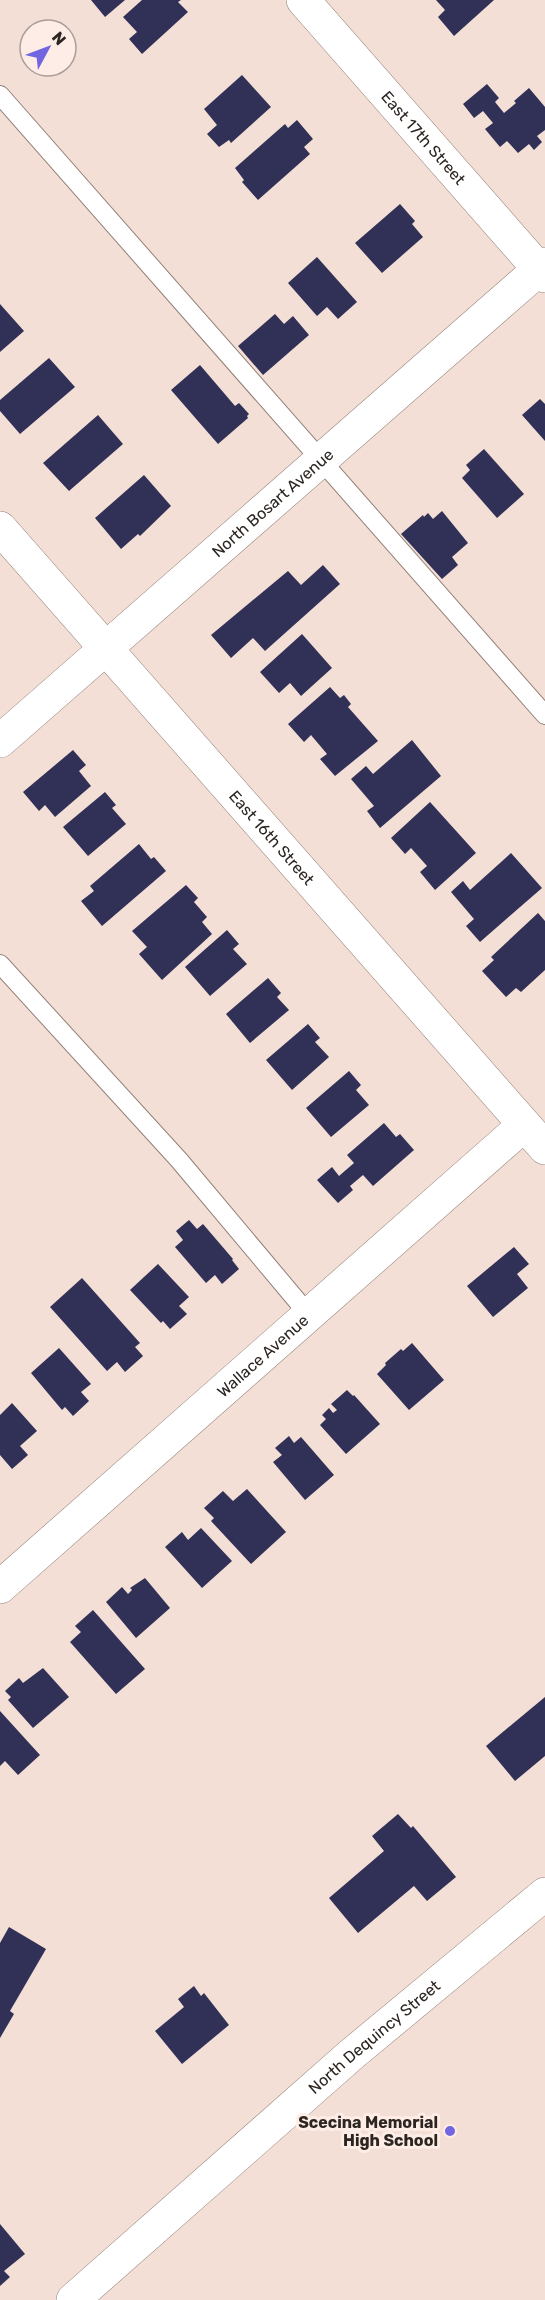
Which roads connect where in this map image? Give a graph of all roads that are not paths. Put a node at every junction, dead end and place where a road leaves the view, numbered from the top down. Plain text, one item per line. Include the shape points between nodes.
1 (303, 0) edge
2 (0, 95) edge
3 (543, 270) edge
4 (322, 460) junction
5 (0, 528) edge
6 (107, 648) junction
7 (545, 715) edge
8 (0, 741) edge
9 (0, 964) edge
10 (535, 1136) edge
11 (309, 1315) junction
12 (0, 1587) edge
13 (545, 1894) edge
14 (73, 2300) edge

1 - 3 street, East 17th Street
2 - 4 lane
3 - 4 street, North Bosart Avenue
4 - 6 street, North Bosart Avenue
4 - 7 lane
5 - 6 street, East 16th Street
6 - 8 street, North Bosart Avenue
6 - 10 street, East 16th Street
9 - 11 lane via 179,1160
10 - 11 street, Wallace Avenue
11 - 12 street, Wallace Avenue
13 - 14 street, North Dequincy Street via 352,2054

